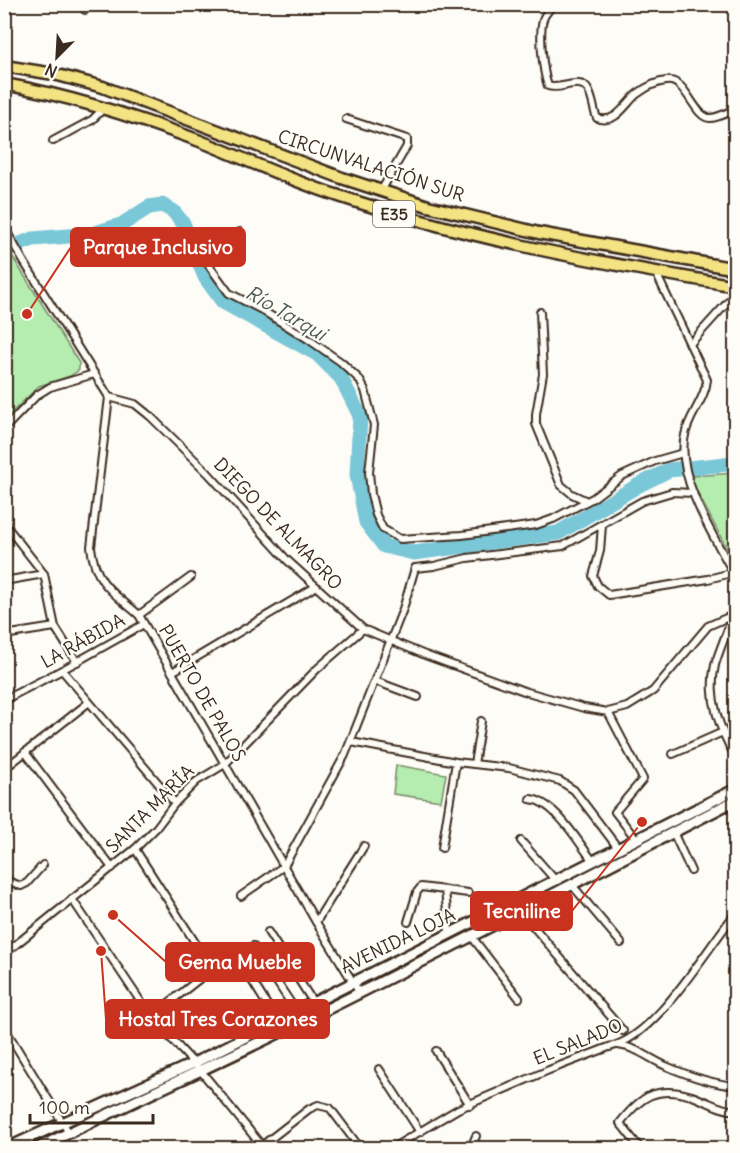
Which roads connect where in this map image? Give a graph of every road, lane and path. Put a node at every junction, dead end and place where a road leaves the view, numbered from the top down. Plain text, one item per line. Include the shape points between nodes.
1 (553, 4) edge
2 (4, 66) edge
3 (4, 84) edge
4 (104, 108) junction
5 (735, 109) edge
6 (346, 119) dead end
7 (53, 141) dead end
8 (381, 191) junction
9 (4, 227) edge
10 (240, 232) dead end
11 (735, 269) edge
12 (656, 273) junction
13 (735, 286) edge
14 (735, 293) edge
15 (540, 312) dead end
16 (690, 344) junction
17 (94, 374) junction
18 (109, 397) junction
19 (4, 429) edge
20 (683, 453) junction
21 (693, 493) junction
22 (587, 501) junction
23 (4, 522) edge
24 (602, 525) junction
25 (734, 572) edge
26 (44, 574) junction
27 (191, 577) dead end
28 (735, 580) edge
29 (4, 581) edge
30 (315, 587) junction
31 (735, 603) edge
32 (140, 615) junction
33 (733, 615) junction
34 (144, 624) junction
35 (55, 627) junction
36 (363, 629) junction
37 (4, 636) edge
38 (390, 640) junction
39 (77, 662) junction
40 (62, 670) junction
41 (172, 672) junction
42 (375, 681) junction
43 (418, 697) dead end
44 (4, 700) edge
45 (88, 703) junction
46 (608, 712) junction
47 (481, 721) dead end
48 (723, 732) junction
49 (351, 742) junction
50 (25, 752) junction
51 (673, 754) dead end
52 (735, 758) edge
53 (456, 762) junction
54 (225, 764) junction
55 (474, 764) junction
56 (4, 769) edge
57 (735, 789) edge
58 (530, 800) dead end
59 (735, 800) edge
60 (175, 803) junction
61 (673, 832) junction
62 (636, 839) junction
63 (521, 841) dead end
64 (364, 846) dead end
65 (442, 848) dead end
66 (618, 848) junction
67 (135, 849) junction
68 (593, 861) junction
69 (43, 865) dead end
70 (284, 866) junction
71 (112, 868) junction
72 (691, 871) dead end
73 (4, 876) edge
74 (556, 881) junction
75 (572, 885) junction
76 (445, 890) junction
77 (468, 893) dead end
78 (241, 896) dead end
79 (72, 899) junction
80 (520, 911) junction
81 (735, 913) edge
82 (316, 922) junction
83 (408, 922) dead end
84 (268, 932) dead end
85 (450, 933) junction
86 (472, 937) junction
87 (621, 943) dead end
88 (253, 946) dead end
89 (4, 954) edge
90 (246, 971) dead end
91 (353, 981) junction
92 (360, 992) junction
93 (519, 998) dead end
94 (313, 1002) junction
95 (296, 1011) junction
96 (151, 1017) junction
97 (277, 1021) junction
98 (4, 1028) edge
99 (623, 1031) dead end
100 (618, 1045) junction
101 (436, 1051) dead end
102 (194, 1063) junction
103 (379, 1069) dead end
104 (201, 1071) junction
105 (735, 1086) edge
106 (470, 1105) junction
107 (735, 1111) edge
108 (63, 1123) junction
109 (69, 1132) junction
110 (420, 1132) junction
111 (476, 1136) dead end
112 (260, 1147) edge
113 (6, 1148) edge
114 (38, 1149) edge
115 (360, 1149) edge
116 (392, 1149) edge
117 (471, 1149) edge
118 (640, 1149) edge

1 - 5 street via 543,25 548,86 585,85 597,118 615,116 647,87 671,80 704,117
2 - 8 highway, CIRCUNVALACIÓN SUR / E35 via 103,87
3 - 4 highway, CIRCUNVALACIÓN SUR / E35
4 - 7 street via 92,120
4 - 12 highway, CIRCUNVALACIÓN SUR / E35 via 421,223
6 - 8 street via 407,139 407,146
8 - 11 highway, CIRCUNVALACIÓN SUR / E35 via 539,233
9 - 17 street
10 - 22 street via 206,251 229,293 261,309 341,362 365,390 374,425 371,494 383,529 400,539 413,540 473,534 536,525
12 - 13 highway, CIRCUNVALACIÓN SUR / E35
12 - 16 street
14 - 16 street
15 - 22 street via 543,374 536,424 561,485
16 - 20 street via 707,380 706,391 685,431
17 - 18 street
17 - 19 street via 43,391
18 - 30 street, DIEGO DE ALMAGRO via 135,404 150,416
18 - 32 street, PUERTO DE PALOS via 91,547 93,563 110,591
20 - 21 street
20 - 22 street via 622,476
21 - 24 street via 672,492 642,501
21 - 25 street
23 - 26 street
24 - 25 street via 593,576 597,586 609,595
24 - 38 street via 563,546 415,568
25 - 28 street
26 - 29 street
26 - 35 street
27 - 32 street
30 - 36 street, DIEGO DE ALMAGRO
30 - 41 street
31 - 33 street
32 - 34 street, PUERTO DE PALOS
33 - 46 street via 702,631 653,691 627,707
33 - 48 street via 712,683 715,711
34 - 39 street, LA RÁBIDA
34 - 41 street, PUERTO DE PALOS
35 - 37 street
35 - 39 street
36 - 38 street, DIEGO DE ALMAGRO
36 - 54 street, SANTA MARÍA via 317,669
38 - 42 street
38 - 46 street, DIEGO DE ALMAGRO via 524,691
39 - 40 street, LA RÁBIDA
40 - 44 street, LA RÁBIDA
40 - 45 street
41 - 54 street, PUERTO DE PALOS
42 - 43 street
42 - 49 street
45 - 50 street
45 - 60 street
46 - 62 street via 642,779 615,812
47 - 55 street
48 - 51 street
48 - 52 street
49 - 53 street
49 - 70 street
50 - 56 street
50 - 71 street
53 - 55 street
53 - 65 street
54 - 60 street, SANTA MARÍA via 197,781
54 - 70 street, PUERTO DE PALOS
55 - 66 street via 560,781 579,795
57 - 62 main road, AVENIDA LOJA
58 - 68 street via 544,802 551,808
59 - 61 main road, AVENIDA LOJA
60 - 67 street, SANTA MARÍA
61 - 72 street
61 - 75 main road, AVENIDA LOJA
62 - 66 main road, AVENIDA LOJA
63 - 74 street
64 - 82 street
66 - 68 main road, AVENIDA LOJA
67 - 71 street, SANTA MARÍA
67 - 96 street via 207,961 208,969
68 - 74 main road, AVENIDA LOJA
69 - 73 street via 21,886
70 - 78 street
70 - 82 street, PUERTO DE PALOS
71 - 79 street, SANTA MARÍA
74 - 85 main road, AVENIDA LOJA
75 - 80 main road, AVENIDA LOJA
75 - 87 street
76 - 77 street
76 - 83 street via 421,887
76 - 85 street
79 - 89 street, SANTA MARÍA
79 - 96 street
80 - 86 main road, AVENIDA LOJA
80 - 99 street
81 - 100 street, EL SALADO via 657,1016
82 - 91 street, PUERTO DE PALOS
84 - 94 street
85 - 91 main road, AVENIDA LOJA
86 - 92 main road, AVENIDA LOJA
86 - 93 street
88 - 95 street
90 - 97 street
91 - 92 street, PUERTO DE PALOS
91 - 94 main road, AVENIDA LOJA
92 - 104 main road, AVENIDA LOJA
94 - 95 main road, AVENIDA LOJA
95 - 97 main road, AVENIDA LOJA
96 - 102 street
97 - 102 main road, AVENIDA LOJA
98 - 108 street
100 - 105 street via 666,1066
100 - 106 street, EL SALADO
101 - 106 street
102 - 104 street
102 - 108 main road, AVENIDA LOJA
103 - 110 street
104 - 109 main road, AVENIDA LOJA
104 - 112 street
106 - 110 street, EL SALADO
107 - 118 street via 690,1096 657,1091 630,1110 620,1123
108 - 109 street
108 - 113 main road, AVENIDA LOJA
109 - 114 main road, AVENIDA LOJA
110 - 116 street, EL SALADO
111 - 117 street
112 - 115 street via 318,1106 330,1108

